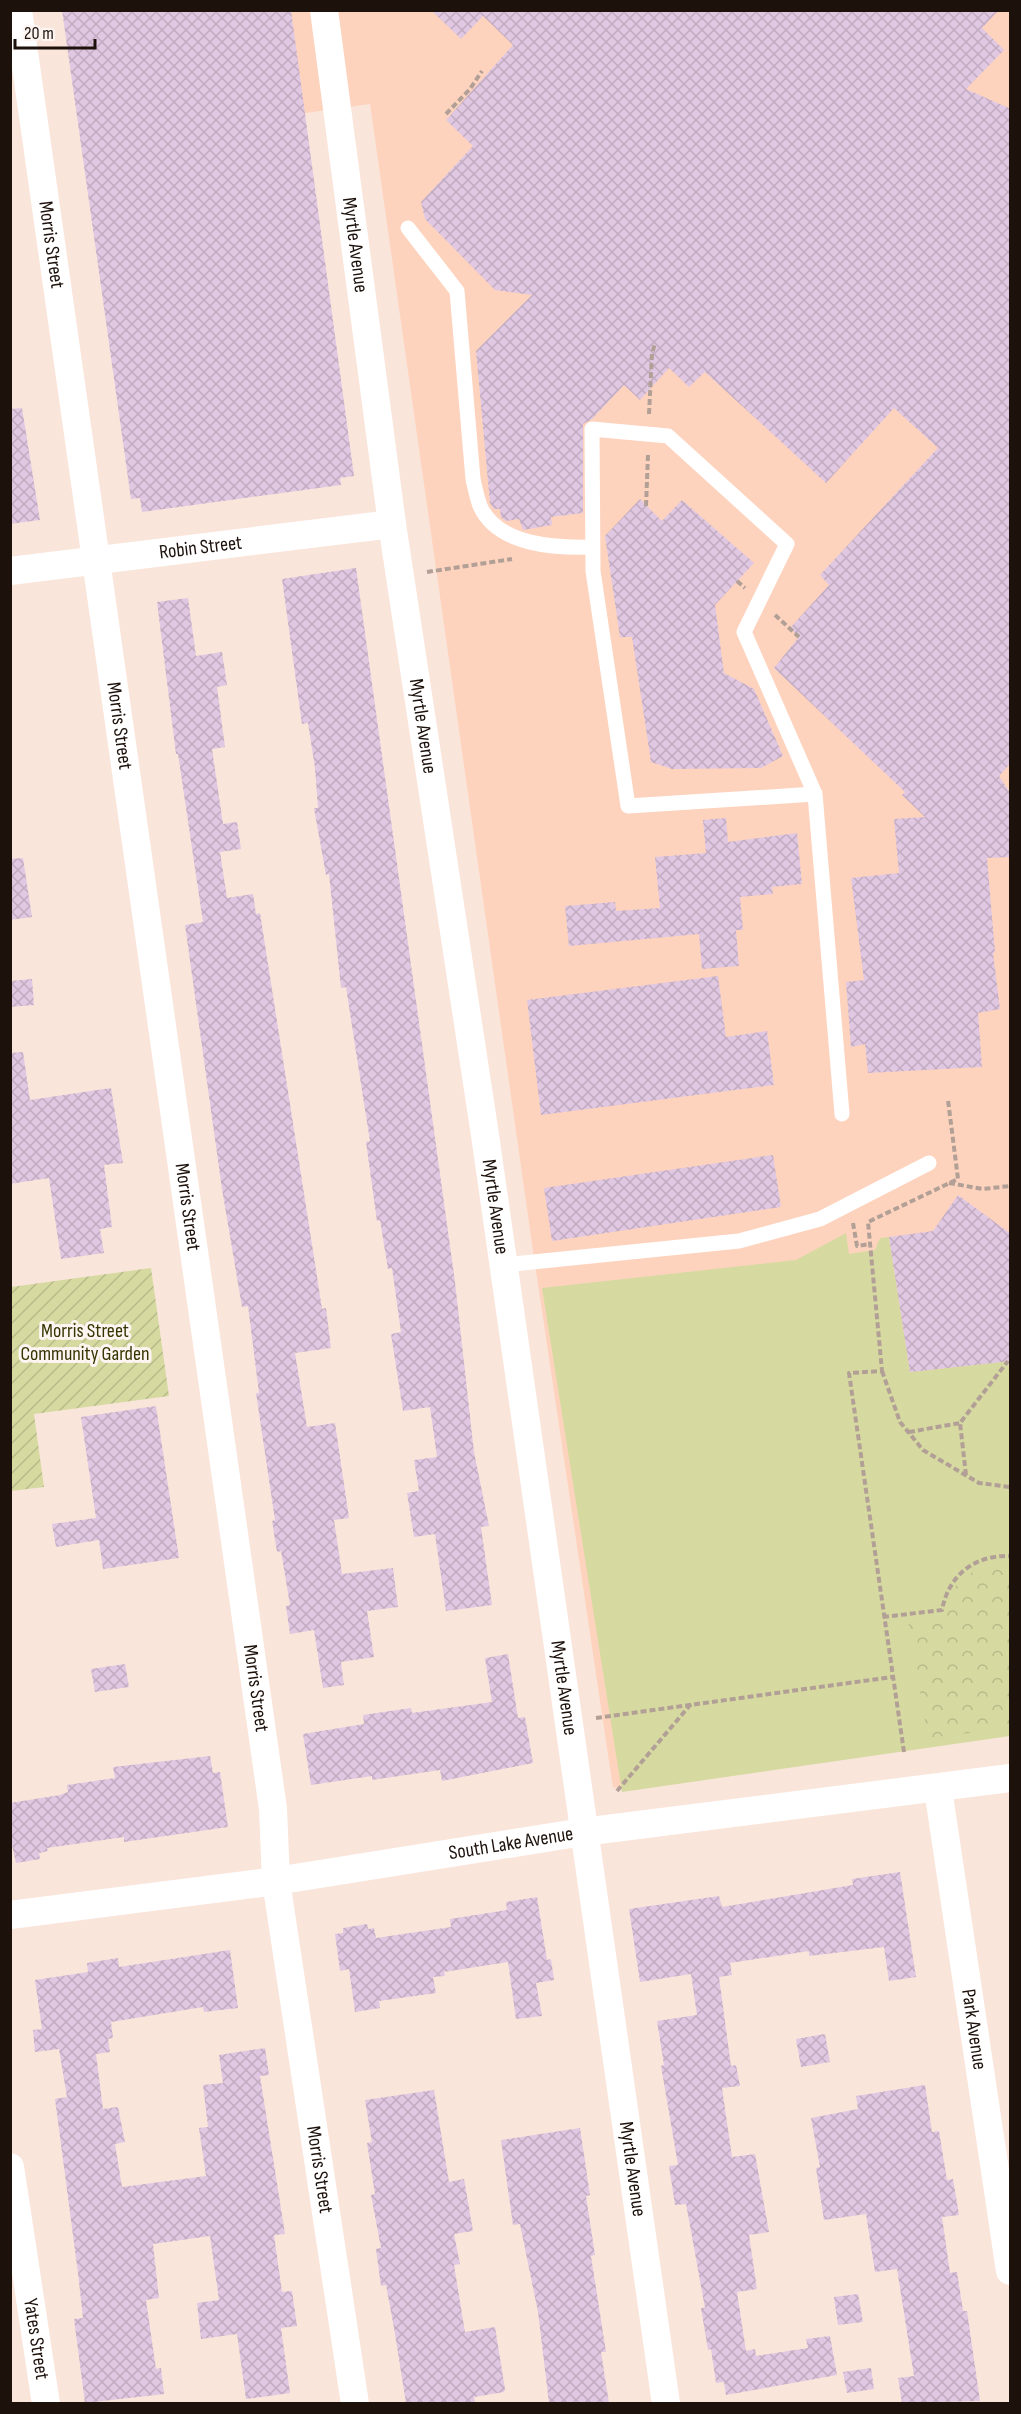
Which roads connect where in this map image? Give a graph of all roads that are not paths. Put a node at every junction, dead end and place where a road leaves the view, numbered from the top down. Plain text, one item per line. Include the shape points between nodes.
1 (18, 10) edge
2 (324, 10) edge
3 (408, 228) dead end
4 (392, 524) junction
5 (592, 547) junction
6 (98, 561) junction
7 (10, 571) edge
8 (815, 794) junction
9 (842, 1114) dead end
10 (929, 1163) dead end
11 (503, 1265) junction
12 (1011, 1778) edge
13 (938, 1789) junction
14 (583, 1832) junction
15 (276, 1881) junction
16 (10, 1915) edge
17 (10, 2167) edge
18 (1011, 2271) edge
19 (46, 2403) edge
20 (355, 2403) edge
21 (666, 2403) edge

1 - 6 street, Morris Street
2 - 4 street, Myrtle Avenue
3 - 5 lane via 457,291 473,479 480,508 495,525 520,539 556,548
4 - 6 street, Robin Street
4 - 11 street, Myrtle Avenue
5 - 8 lane via 627,806
5 - 8 lane via 592,429 668,436 787,544 744,632
6 - 7 street, Robin Street
6 - 15 street, Morris Street via 273,1809
8 - 9 lane
10 - 11 lane via 820,1219 739,1240
11 - 14 street, Myrtle Avenue
12 - 13 street, South Lake Avenue
13 - 14 street, South Lake Avenue
13 - 18 street, Park Avenue
14 - 15 street, South Lake Avenue
14 - 21 street, Myrtle Avenue
15 - 16 street, South Lake Avenue
15 - 20 street, Morris Street
17 - 19 street, Yates Street

